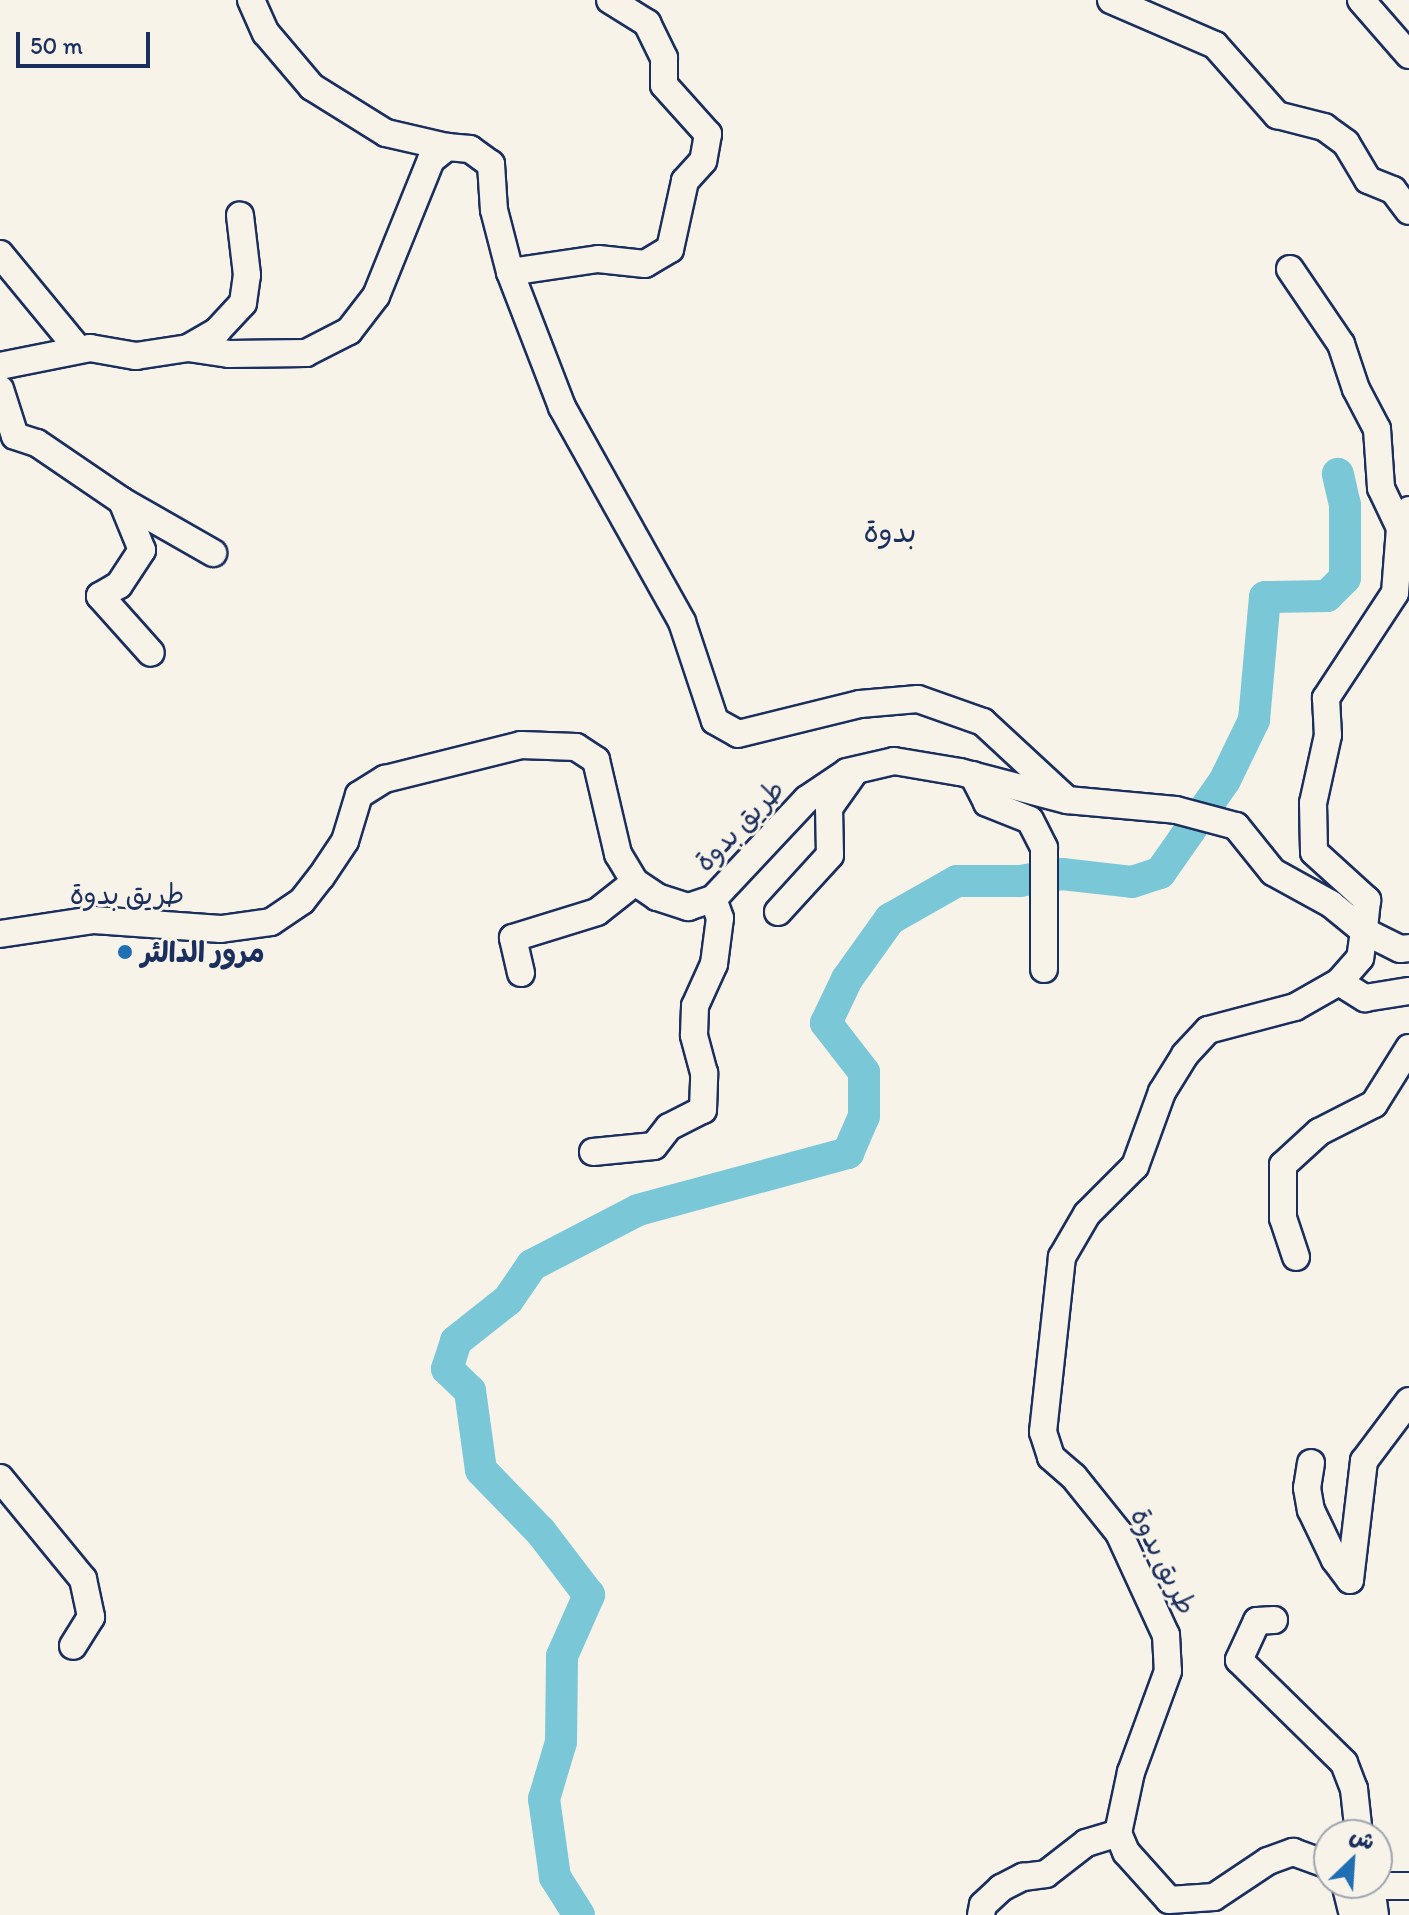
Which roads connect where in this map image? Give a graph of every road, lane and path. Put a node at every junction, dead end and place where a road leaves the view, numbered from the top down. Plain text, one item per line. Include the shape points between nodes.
1 (251, 0) edge
2 (610, 0) edge
3 (1111, 0) edge
4 (1361, 0) edge
5 (1409, 55) edge
6 (447, 147) junction
7 (1401, 182) edge
8 (1409, 211) edge
9 (240, 215) dead end
10 (0, 254) edge
11 (1290, 269) dead end
12 (510, 272) junction
13 (188, 348) junction
14 (79, 350) junction
15 (0, 366) edge
16 (0, 389) edge
17 (122, 501) junction
18 (1404, 519) edge
19 (213, 553) dead end
20 (151, 653) dead end
21 (854, 771) junction
22 (973, 775) junction
23 (1067, 800) junction
24 (635, 882) junction
25 (713, 899) junction
26 (778, 912) dead end
27 (1364, 931) junction
28 (0, 934) edge
29 (1409, 948) edge
30 (1044, 969) dead end
31 (521, 973) dead end
32 (1339, 982) junction
33 (1409, 991) edge
34 (1409, 1048) edge
35 (593, 1152) dead end
36 (1296, 1257) dead end
37 (1409, 1401) edge
38 (1311, 1463) dead end
39 (0, 1478) edge
40 (1274, 1620) dead end
41 (73, 1646) dead end
42 (1357, 1819) edge
43 (1118, 1833) junction
44 (1313, 1859) edge
45 (981, 1915) edge

1 - 6 street via 266,33 312,87 386,133
2 - 12 street via 647,23 664,58 664,85 708,134 703,161 685,181 670,249 645,264 598,259
3 - 7 street via 1200,35 1277,115 1324,127 1346,143 1368,180
4 - 5 street
6 - 12 street via 470,149 491,164 494,210
6 - 13 street via 431,160 381,285 349,331 306,353 229,354
7 - 8 street
9 - 13 street via 247,275 243,303 217,331
10 - 14 street
11 - 18 street via 1341,344 1377,429 1381,488
12 - 23 street via 562,407 682,622 715,721 738,734 860,704 918,699 983,722
13 - 14 street via 136,356
14 - 15 street
16 - 17 street via 15,436 37,443
17 - 19 street
17 - 20 street via 142,550 119,585 100,596
18 - 27 street via 1395,593 1326,698 1328,735 1313,803 1314,852 1367,900
21 - 22 street, طريق بدوة via 894,761
21 - 25 street, طريق بدوة via 807,799
21 - 26 street via 829,808 830,855
22 - 23 street, طريق بدوة
22 - 30 street via 987,803 1030,820 1044,848
23 - 27 street, طريق بدوة via 1199,816 1236,826 1273,872 1331,904
24 - 25 street, طريق بدوة via 657,897 688,907
24 - 28 street, طريق بدوة via 618,854 596,760 576,747 521,745 385,779 359,795 345,841 321,877 302,901 271,922 221,929 94,920
24 - 31 street via 597,912 513,938
25 - 35 street via 720,918 714,964 695,1006 703,1110 669,1127 654,1146
27 - 29 street, طريق بدوة via 1400,949
27 - 32 street, طريق بدوة via 1360,958
32 - 33 street via 1365,998
32 - 43 street, طريق بدوة via 1295,1007 1208,1030 1162,1092 1135,1166 1087,1214 1062,1257 1043,1432 1051,1457 1119,1533 1166,1635 1168,1671 1131,1772
34 - 36 street via 1374,1104 1319,1132 1283,1165 1283,1218
37 - 38 street via 1364,1461 1350,1580 1311,1510
39 - 41 street via 83,1579 91,1617
40 - 42 street via 1257,1621 1239,1660 1344,1763
43 - 44 street via 1146,1880 1169,1900 1214,1897 1268,1861 1293,1852
43 - 45 street via 1086,1843 1046,1874 1001,1888 983,1905

